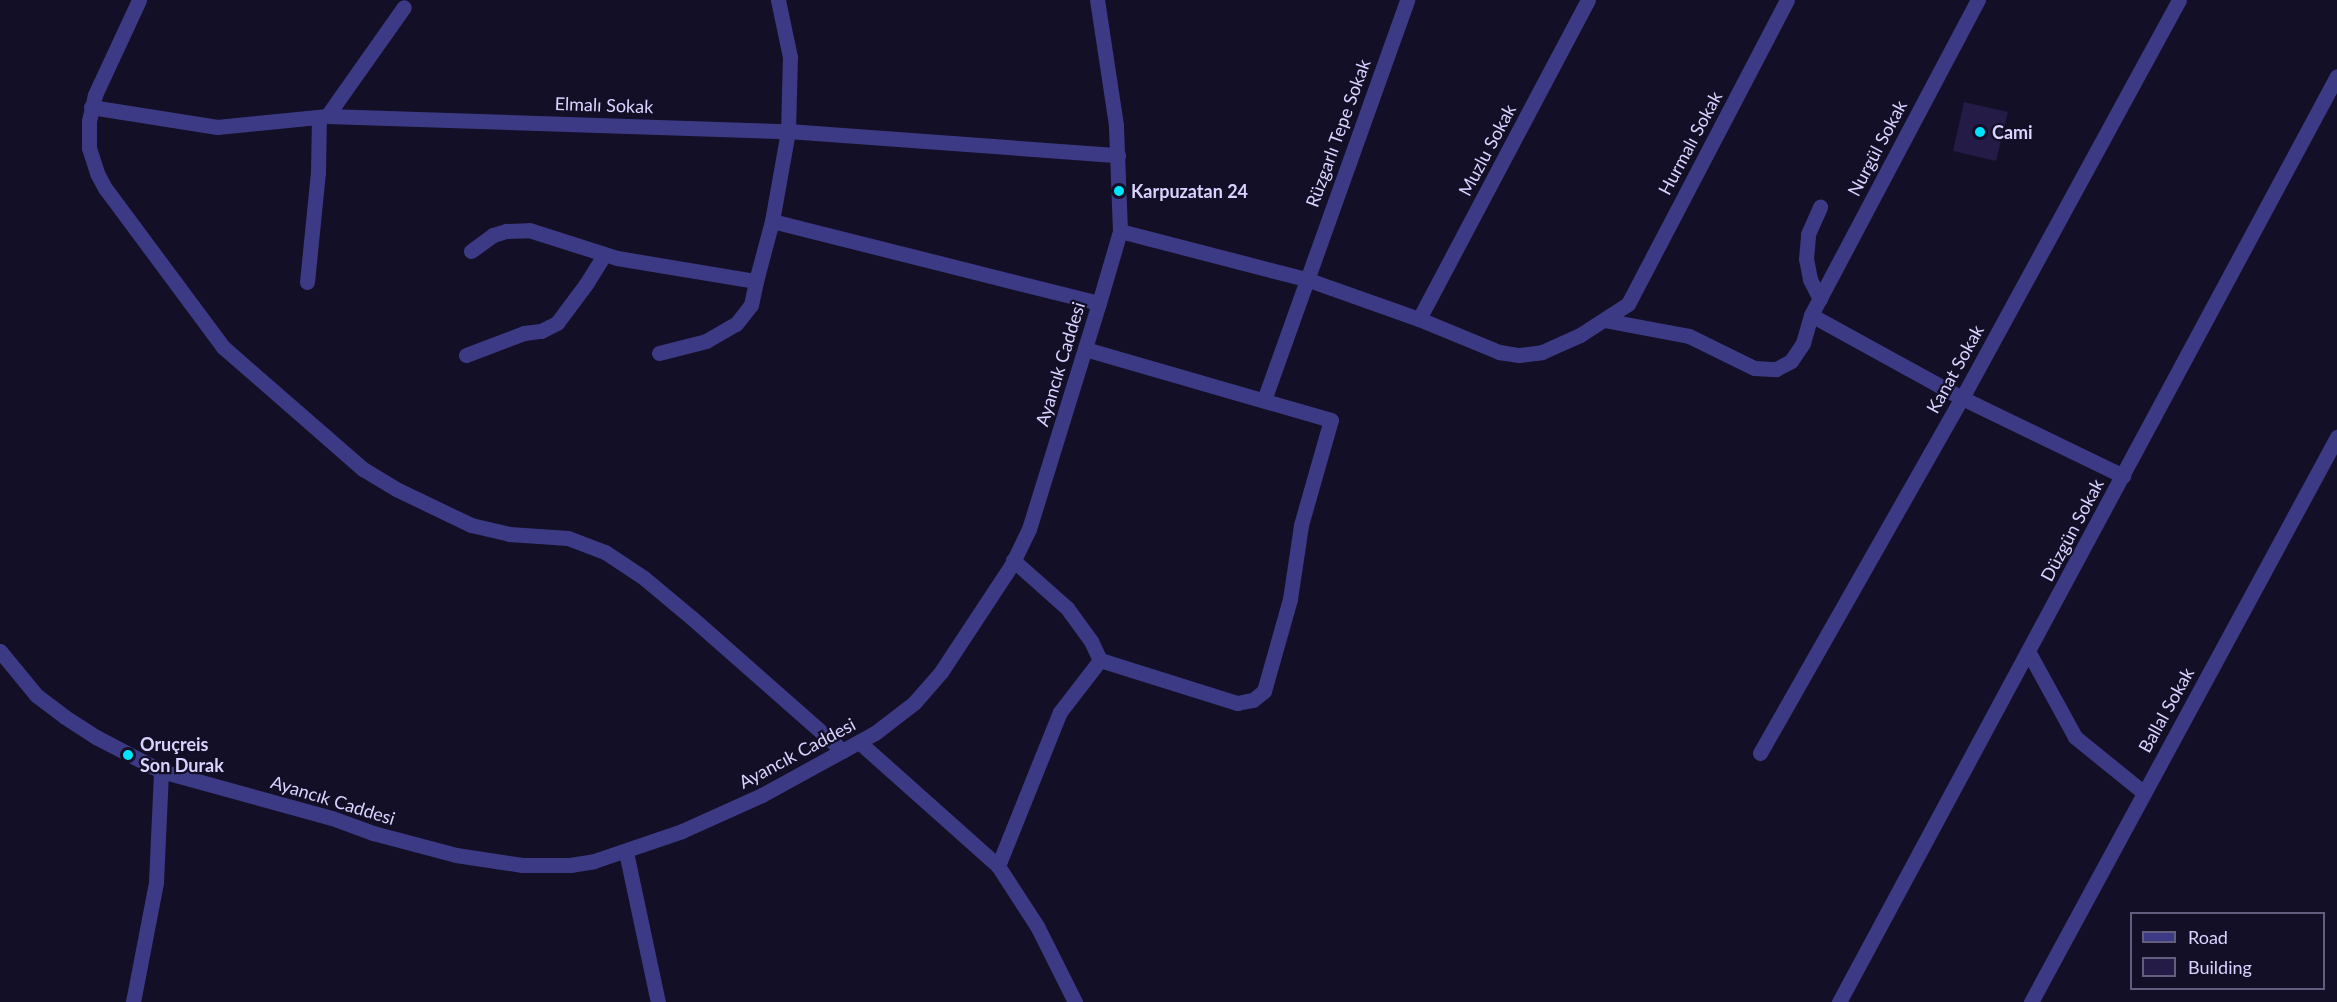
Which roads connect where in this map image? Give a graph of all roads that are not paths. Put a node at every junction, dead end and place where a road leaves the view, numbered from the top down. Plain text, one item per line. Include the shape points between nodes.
1 (139, 0) edge
2 (778, 0) edge
3 (1097, 0) edge
4 (1407, 0) edge
5 (1588, 0) edge
6 (1787, 0) edge
7 (1978, 0) edge
8 (2179, 0) edge
9 (404, 7) dead end
10 (2337, 76) edge
11 (91, 107) junction
12 (323, 116) junction
13 (788, 131) junction
14 (1118, 154) junction
15 (1820, 207) dead end
16 (772, 221) junction
17 (1120, 231) junction
18 (471, 251) dead end
19 (604, 255) junction
20 (1306, 279) junction
21 (756, 281) junction
22 (307, 282) dead end
23 (1820, 299) junction
24 (1099, 303) junction
25 (1811, 315) junction
26 (1419, 319) junction
27 (1604, 320) junction
28 (1085, 348) junction
29 (659, 353) dead end
30 (466, 355) dead end
31 (1962, 398) junction
32 (1264, 400) junction
33 (2337, 437) edge
34 (2123, 476) junction
35 (1013, 560) junction
36 (0, 651) edge
37 (2028, 651) junction
38 (1100, 660) junction
39 (858, 742) junction
40 (843, 752) junction
41 (1760, 753) dead end
42 (161, 771) junction
43 (2143, 792) junction
44 (626, 852) junction
45 (998, 866) junction
46 (133, 1002) edge
47 (658, 1002) edge
48 (1075, 1002) edge
49 (1839, 1002) edge
50 (2031, 1002) edge

1 - 11 street
2 - 13 street via 790,57
3 - 14 street, Ayancık Caddesi
4 - 20 street, Rüzgarlı Tepe Sokak
5 - 26 street, Muzlu Sokak
6 - 27 street, Hurmalı Sokak via 1628,304
7 - 23 street, Nurgül Sokak
8 - 31 street, Kanat Sokak
9 - 12 street
10 - 34 street, Düzgün Sokak
11 - 12 street, Elmalı Sokak via 217,127
11 - 40 street via 89,148 98,175 223,347 363,469 471,525 509,534 568,538 605,552 692,618
12 - 13 street, Elmalı Sokak
12 - 22 street
13 - 14 street, Elmalı Sokak
13 - 16 street
14 - 17 street, Ayancık Caddesi
15 - 23 street via 1808,234 1806,259
16 - 21 street
16 - 24 street
17 - 20 street
17 - 24 street, Ayancık Caddesi
18 - 19 street via 493,235 517,230 540,233
19 - 21 street
19 - 30 street via 557,323
20 - 26 street
20 - 32 street, Rüzgarlı Tepe Sokak
21 - 29 street via 751,304 736,324 706,341
23 - 25 street, Nurgül Sokak
24 - 28 street, Ayancık Caddesi
25 - 27 street, Nurgül Sokak via 1803,343 1791,361 1771,369 1741,363 1689,336
25 - 31 street
26 - 27 street via 1498,352 1519,355 1542,352
28 - 32 street
28 - 35 street, Ayancık Caddesi via 1029,529
31 - 34 street
31 - 41 street, Kanat Sokak
32 - 38 street via 1330,420 1301,525 1290,599 1264,691 1253,700 1237,703
33 - 43 street, Ballal Sokak
34 - 37 street, Düzgün Sokak
35 - 38 street via 1067,608
35 - 39 street, Ayancık Caddesi via 931,686 895,719
36 - 42 street, Ayancık Caddesi via 36,695 96,737
37 - 43 street via 2075,737
37 - 49 street, Düzgün Sokak
38 - 45 street via 1060,712
39 - 40 street, Ayancık Caddesi
39 - 45 street
40 - 44 street, Ayancık Caddesi via 725,813
42 - 44 street, Ayancık Caddesi via 466,857 546,866 594,861
42 - 46 street via 156,882
43 - 50 street, Ballal Sokak
44 - 47 street
45 - 48 street via 1037,926

